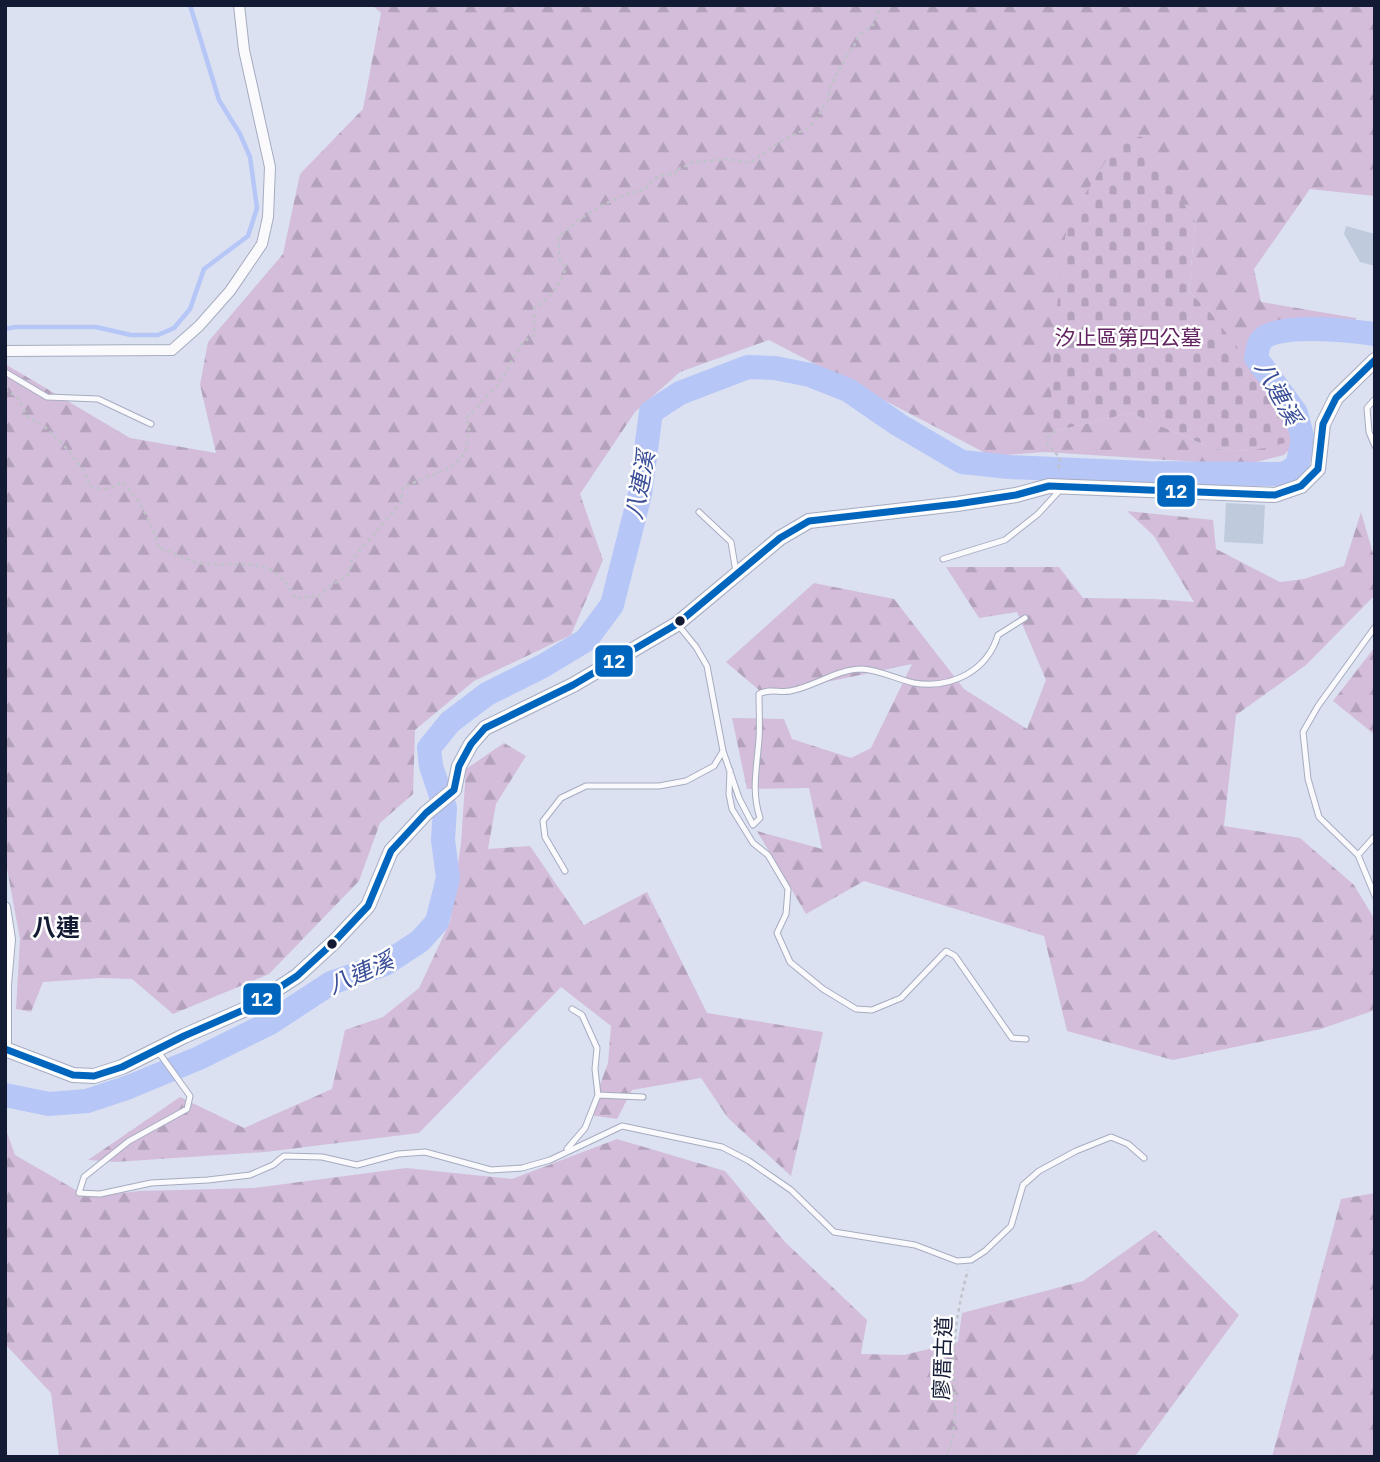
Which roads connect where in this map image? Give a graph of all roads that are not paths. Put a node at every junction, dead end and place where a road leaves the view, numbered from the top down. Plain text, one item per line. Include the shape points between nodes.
1 (239, 5) edge
2 (5, 351) edge
3 (1375, 360) edge
4 (5, 372) edge
5 (1375, 399) edge
6 (151, 424) dead end
7 (1375, 446) edge
8 (1060, 482) junction
9 (699, 512) dead end
10 (943, 559) dead end
11 (736, 572) junction
12 (1025, 618) dead end
13 (677, 624) junction
14 (1375, 627) edge
15 (723, 751) junction
16 (730, 770) junction
17 (1375, 836) edge
18 (1358, 855) junction
19 (565, 871) dead end
20 (1375, 895) edge
21 (5, 907) edge
22 (572, 1009) dead end
23 (1026, 1039) dead end
24 (6, 1049) edge
25 (157, 1050) junction
26 (598, 1095) junction
27 (643, 1097) dead end
28 (562, 1153) junction
29 (1144, 1158) dead end

1 - 2 street via 270,180 262,244 230,292 172,350
3 - 8 street via 1336,398 1323,424 1318,469 1301,486 1275,495
4 - 6 lane via 47,397 98,399
5 - 7 lane via 1367,408
8 - 10 lane via 1038,514 1004,540
8 - 11 street via 1016,495 809,521
9 - 11 lane via 731,542
11 - 13 street
12 - 16 lane via 998,635 993,652 968,675 947,683 916,683 864,669 789,691 759,694 754,780 760,818 753,825
13 - 15 lane via 708,666
13 - 25 street via 573,685 485,728 459,766 454,790 391,851 368,906 334,942 297,976 248,1008
14 - 18 lane via 1303,732 1308,779 1319,817
15 - 16 lane
15 - 19 lane via 714,766 686,781 659,786 586,786 561,799 543,821 545,837
16 - 23 lane via 732,809 788,889 786,914 777,933 790,962 856,1009 872,1010 901,998 946,951 955,956 1012,1038
17 - 18 lane
18 - 20 lane
21 - 24 street via 10,939
22 - 26 lane via 582,1015 597,1048
24 - 25 street via 73,1075 94,1076
25 - 28 lane via 190,1096 187,1109 129,1141 83,1177 79,1193 250,1175 284,1156 322,1157 357,1165 425,1152 491,1170 522,1168
26 - 27 lane
26 - 28 lane via 585,1128
28 - 29 lane via 622,1126 722,1147 791,1190 834,1232 915,1245 957,1261 971,1260 985,1251 1011,1226 1023,1185 1076,1150 1111,1137

